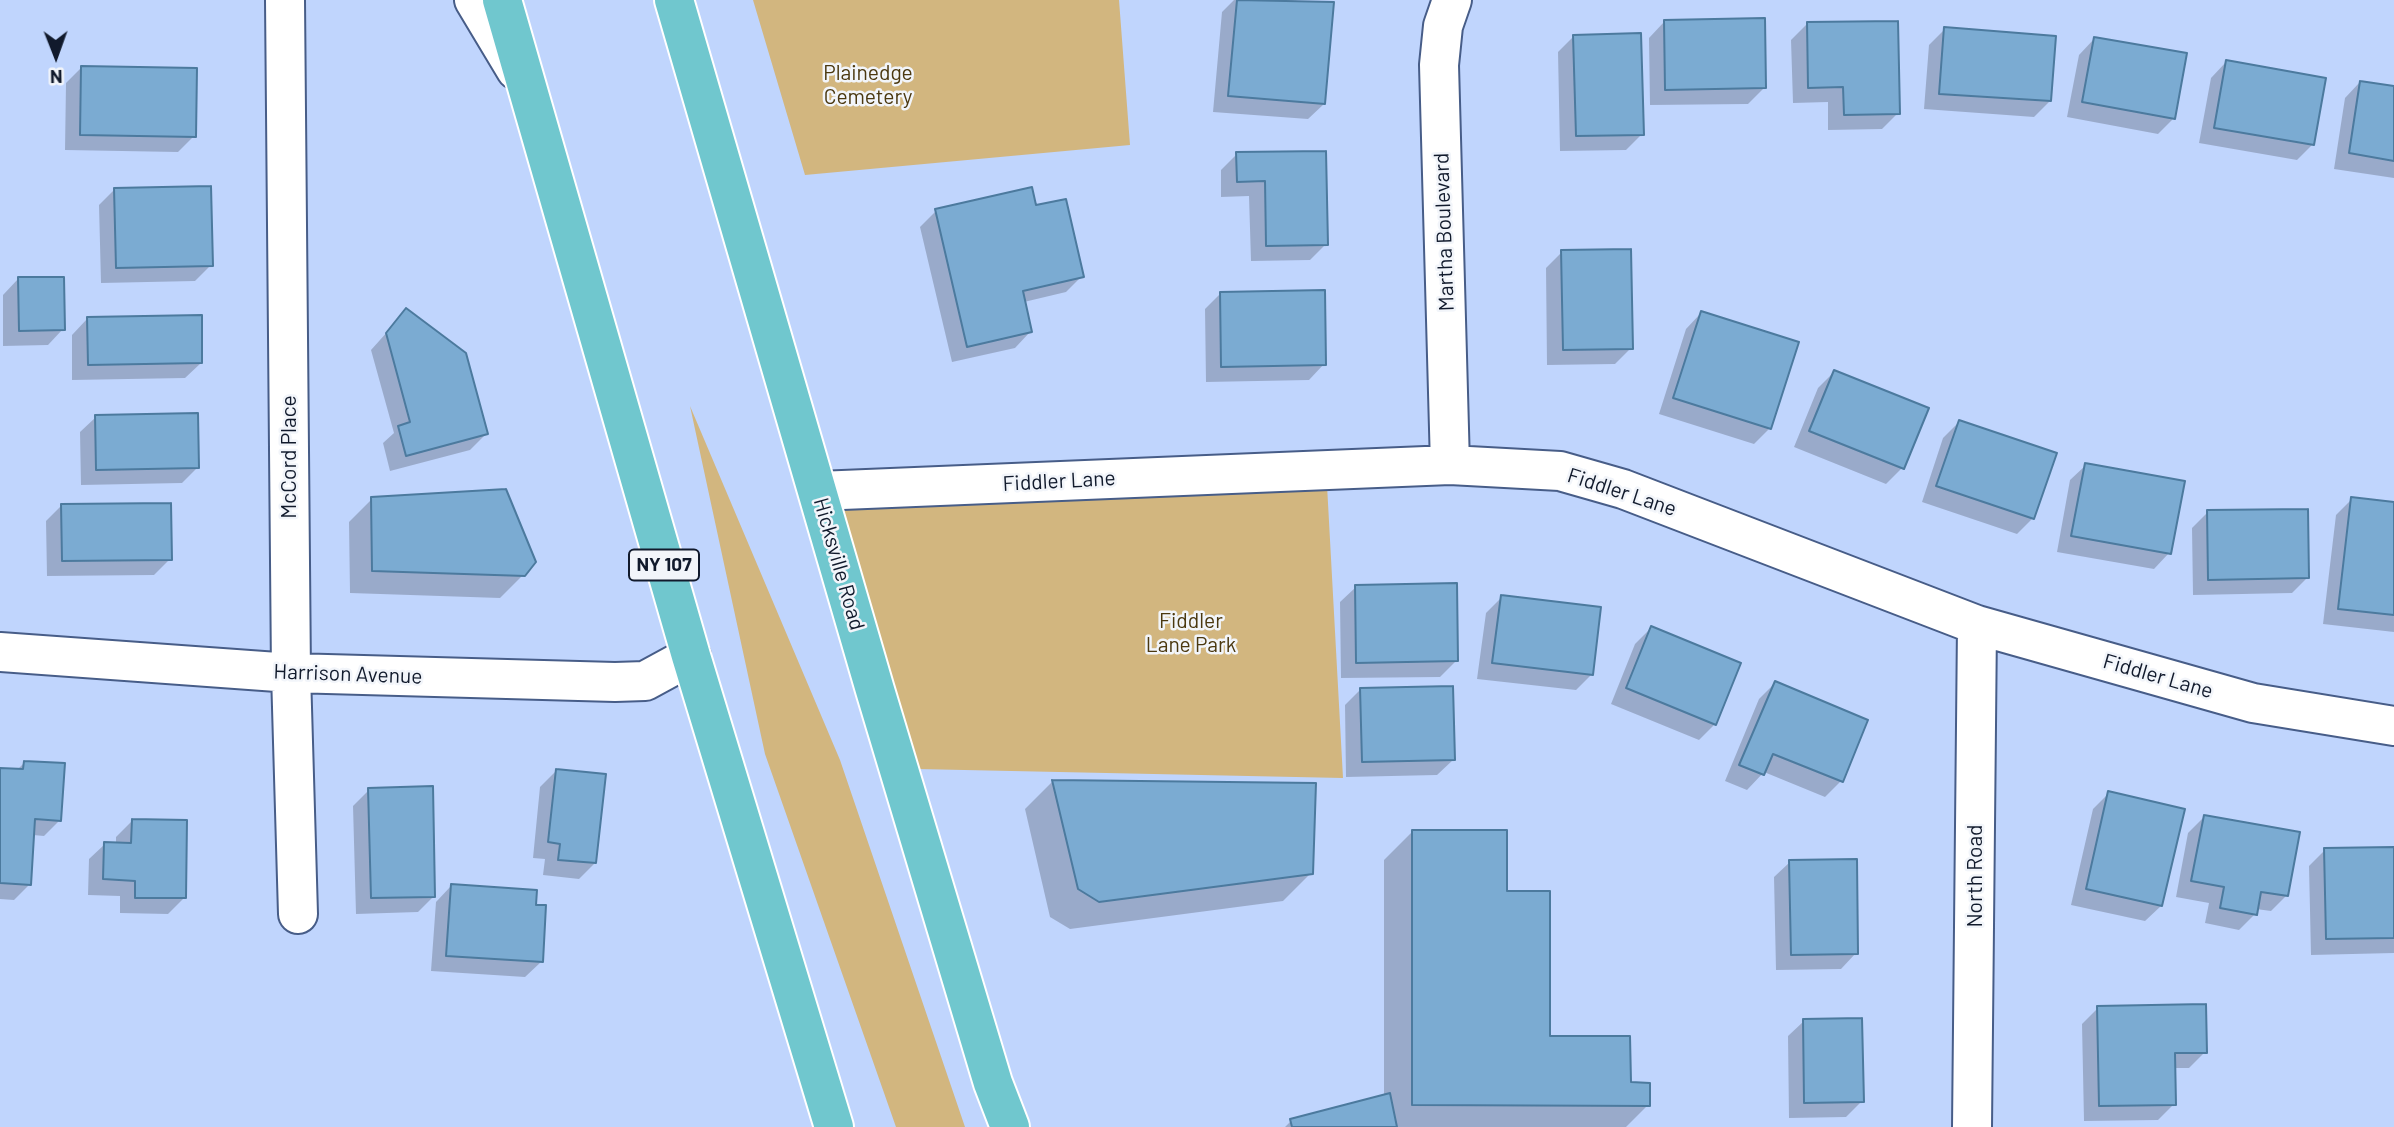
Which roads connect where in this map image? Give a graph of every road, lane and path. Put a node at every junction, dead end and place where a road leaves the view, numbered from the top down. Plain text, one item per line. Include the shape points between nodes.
1 (285, 0) edge
2 (474, 0) edge
3 (502, 0) edge
4 (674, 0) edge
5 (1452, 0) edge
6 (527, 90) junction
7 (1450, 465) junction
8 (818, 491) junction
9 (1977, 625) junction
10 (0, 652) edge
11 (691, 656) junction
12 (291, 673) junction
13 (2394, 726) edge
14 (298, 914) dead end
15 (834, 1127) edge
16 (1010, 1127) edge
17 (1972, 1127) edge

1 - 12 street, McCord Place
2 - 6 street
3 - 6 main road, NY 107
4 - 8 main road, Hicksville Road
5 - 7 street, Martha Boulevard via 1443,26 1439,65
6 - 11 main road, NY 107
7 - 8 street, Fiddler Lane
7 - 9 street, Fiddler Lane via 1560,471 1623,489
8 - 16 main road, Hicksville Road via 954,954
9 - 13 street, Fiddler Lane via 2253,703
9 - 17 street, North Road
10 - 12 street, Harrison Avenue
11 - 12 street, Harrison Avenue via 645,681
11 - 15 main road, NY 107
12 - 14 street, McCord Place

